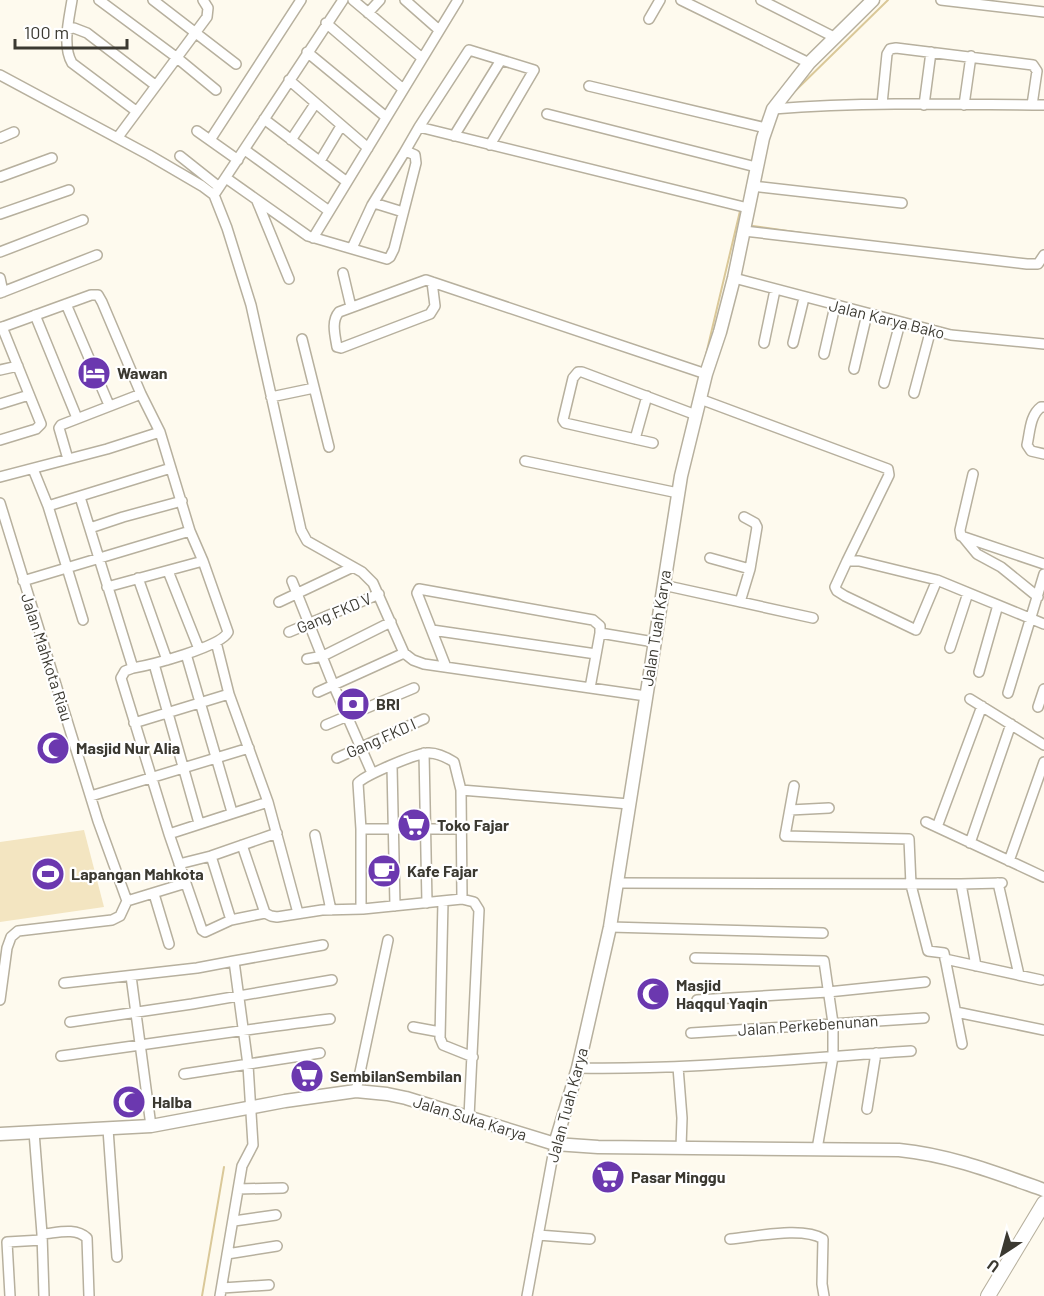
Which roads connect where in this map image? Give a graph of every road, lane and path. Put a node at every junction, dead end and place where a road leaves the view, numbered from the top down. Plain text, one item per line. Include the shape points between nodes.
1 (72, 0) edge
2 (99, 0) edge
3 (153, 0) edge
4 (203, 0) edge
5 (301, 0) edge
6 (343, 0) edge
7 (353, 0) edge
8 (380, 0) edge
9 (405, 0) edge
10 (457, 0) edge
11 (660, 0) edge
12 (681, 0) edge
13 (761, 0) edge
14 (873, 0) edge
15 (941, 0) edge
16 (1031, 0) edge
17 (1030, 11) junction
18 (1044, 12) edge
19 (368, 13) junction
20 (649, 20) dead end
21 (326, 23) junction
22 (68, 29) junction
23 (439, 30) junction
24 (195, 34) junction
25 (836, 38) junction
26 (308, 52) junction
27 (931, 52) junction
28 (971, 56) junction
29 (176, 57) junction
30 (422, 58) junction
31 (501, 60) junction
32 (809, 63) junction
33 (236, 64) dead end
34 (0, 75) edge
35 (289, 80) junction
36 (155, 86) junction
37 (589, 86) dead end
38 (403, 89) junction
39 (216, 90) dead end
40 (315, 104) junction
41 (882, 104) junction
42 (924, 105) junction
43 (964, 105) junction
44 (1032, 105) junction
45 (1044, 105) edge
46 (773, 109) junction
47 (136, 111) junction
48 (548, 114) dead end
49 (386, 117) junction
50 (264, 119) junction
51 (341, 126) junction
52 (419, 127) junction
53 (766, 129) junction
54 (197, 131) dead end
55 (14, 132) dead end
56 (454, 136) junction
57 (118, 137) junction
58 (0, 138) edge
59 (210, 140) junction
60 (291, 140) junction
61 (490, 145) junction
62 (368, 148) junction
63 (245, 150) junction
64 (404, 153) junction
65 (180, 156) dead end
66 (52, 158) dead end
67 (238, 160) junction
68 (320, 161) junction
69 (756, 167) junction
70 (0, 177) edge
71 (226, 178) junction
72 (347, 182) junction
73 (752, 186) junction
74 (69, 190) dead end
75 (216, 191) junction
76 (257, 201) junction
77 (374, 203) junction
78 (902, 203) dead end
79 (748, 208) junction
80 (330, 211) junction
81 (403, 212) junction
82 (0, 214) edge
83 (83, 220) dead end
84 (744, 231) junction
85 (313, 238) junction
86 (352, 248) junction
87 (0, 252) edge
88 (97, 255) dead end
89 (1044, 255) edge
90 (343, 273) dead end
91 (0, 278) edge
92 (734, 278) junction
93 (289, 279) dead end
94 (432, 282) junction
95 (775, 290) junction
96 (1, 293) edge
97 (804, 298) junction
98 (66, 304) junction
99 (835, 306) junction
100 (351, 307) junction
101 (867, 314) junction
102 (35, 315) junction
103 (900, 323) junction
104 (1, 328) edge
105 (931, 329) junction
106 (302, 339) dead end
107 (764, 343) dead end
108 (793, 343) dead end
109 (1044, 344) edge
110 (824, 354) dead end
111 (18, 366) junction
112 (854, 369) dead end
113 (0, 370) edge
114 (706, 374) junction
115 (884, 383) dead end
116 (314, 388) junction
117 (914, 393) dead end
118 (141, 394) junction
119 (29, 395) junction
120 (646, 396) junction
121 (271, 398) junction
122 (700, 399) junction
123 (0, 405) edge
124 (109, 405) junction
125 (1044, 407) edge
126 (696, 415) junction
127 (77, 418) junction
128 (160, 432) junction
129 (635, 439) junction
130 (0, 440) edge
131 (653, 443) dead end
132 (329, 447) dead end
133 (1044, 454) edge
134 (69, 459) junction
135 (525, 461) dead end
136 (171, 468) junction
137 (33, 469) junction
138 (973, 474) dead end
139 (0, 477) edge
140 (678, 492) junction
141 (80, 497) junction
142 (182, 501) junction
143 (0, 503) edge
144 (48, 506) junction
145 (744, 517) dead end
146 (90, 528) junction
147 (190, 531) junction
148 (963, 537) junction
149 (710, 558) dead end
150 (100, 559) junction
151 (203, 561) junction
152 (847, 561) junction
153 (1044, 564) edge
154 (353, 567) junction
155 (66, 568) junction
156 (750, 569) junction
157 (168, 571) junction
158 (1044, 574) edge
159 (138, 578) junction
160 (937, 580) junction
161 (23, 581) junction
162 (292, 581) dead end
163 (663, 585) junction
164 (107, 587) junction
165 (298, 593) junction
166 (968, 593) junction
167 (379, 594) junction
168 (1038, 597) junction
169 (279, 602) dead end
170 (740, 602) junction
171 (998, 605) junction
172 (813, 618) dead end
173 (1032, 619) junction
174 (83, 620) dead end
175 (391, 622) junction
176 (311, 624) junction
177 (1044, 624) edge
178 (432, 630) junction
179 (289, 632) dead end
180 (600, 633) junction
181 (216, 642) junction
182 (654, 642) junction
183 (950, 648) dead end
184 (199, 649) junction
185 (404, 653) junction
186 (186, 654) junction
187 (596, 654) junction
188 (323, 656) junction
189 (307, 659) dead end
190 (167, 660) junction
191 (154, 664) junction
192 (446, 667) junction
193 (133, 668) junction
194 (979, 672) dead end
195 (333, 684) junction
196 (414, 688) dead end
197 (590, 688) junction
198 (1044, 689) edge
199 (318, 692) dead end
200 (1008, 693) dead end
201 (229, 694) junction
202 (646, 696) junction
203 (970, 699) dead end
204 (200, 703) junction
205 (982, 706) junction
206 (1038, 707) dead end
207 (168, 714) junction
208 (347, 717) junction
209 (424, 719) dead end
210 (134, 723) junction
211 (1011, 724) junction
212 (326, 725) dead end
213 (1044, 745) edge
214 (249, 748) junction
215 (361, 748) junction
216 (424, 753) junction
217 (217, 758) junction
218 (337, 758) dead end
219 (1044, 762) edge
220 (392, 766) junction
221 (184, 768) junction
222 (372, 773) junction
223 (153, 777) junction
224 (794, 786) dead end
225 (461, 790) junction
226 (92, 796) junction
227 (268, 802) junction
228 (629, 804) junction
229 (829, 808) dead end
230 (790, 810) junction
231 (232, 812) junction
232 (199, 822) junction
233 (926, 822) dead end
234 (426, 827) junction
235 (937, 828) junction
236 (361, 829) junction
237 (393, 829) junction
238 (462, 829) junction
239 (277, 833) junction
240 (169, 834) junction
241 (315, 835) dead end
242 (970, 843) junction
243 (242, 845) junction
244 (211, 856) junction
245 (1010, 861) junction
246 (179, 864) junction
247 (1044, 877) edge
248 (186, 883) junction
249 (616, 883) junction
250 (961, 884) junction
251 (911, 885) junction
252 (154, 894) junction
253 (462, 899) junction
254 (127, 901) junction
255 (443, 901) junction
256 (427, 903) junction
257 (395, 906) junction
258 (363, 909) junction
259 (330, 910) junction
260 (265, 913) junction
261 (298, 913) junction
262 (231, 920) junction
263 (610, 927) junction
264 (824, 933) dead end
265 (388, 940) dead end
266 (169, 944) dead end
267 (323, 945) dead end
268 (695, 958) dead end
269 (945, 959) junction
270 (234, 961) junction
271 (976, 966) junction
272 (1019, 975) junction
273 (131, 976) junction
274 (332, 980) dead end
275 (1041, 980) dead end
276 (925, 982) dead end
277 (64, 983) dead end
278 (828, 992) junction
279 (240, 995) junction
280 (0, 1000) edge
281 (697, 1000) dead end
282 (136, 1012) junction
283 (956, 1012) junction
284 (924, 1018) dead end
285 (330, 1019) dead end
286 (70, 1022) dead end
287 (833, 1023) junction
288 (413, 1027) dead end
289 (243, 1029) junction
290 (1044, 1030) edge
291 (440, 1032) junction
292 (691, 1033) dead end
293 (962, 1044) dead end
294 (140, 1046) junction
295 (911, 1052) dead end
296 (320, 1053) dead end
297 (876, 1053) junction
298 (61, 1056) dead end
299 (473, 1057) junction
300 (833, 1057) junction
301 (248, 1065) junction
302 (678, 1067) junction
303 (578, 1068) junction
304 (184, 1074) dead end
305 (356, 1091) junction
306 (252, 1108) junction
307 (867, 1108) dead end
308 (469, 1117) junction
309 (151, 1126) junction
310 (108, 1129) junction
311 (34, 1132) junction
312 (0, 1134) edge
313 (555, 1144) junction
314 (681, 1147) junction
315 (817, 1149) junction
316 (283, 1188) dead end
317 (238, 1189) junction
318 (1044, 1190) edge
319 (1044, 1203) edge
320 (276, 1215) dead end
321 (234, 1221) junction
322 (538, 1235) junction
323 (42, 1237) junction
324 (590, 1239) dead end
325 (730, 1239) dead end
326 (277, 1246) dead end
327 (227, 1254) junction
328 (117, 1257) dead end
329 (269, 1285) dead end
330 (221, 1292) edge
331 (10, 1296) edge
332 (44, 1296) edge
333 (89, 1296) edge
334 (527, 1296) edge
335 (824, 1296) edge
336 (988, 1296) edge

1 - 22 street
2 - 29 street
3 - 24 street
4 - 24 street via 208,8 207,17
5 - 59 street
6 - 21 street
7 - 19 street
8 - 19 street
9 - 23 street
10 - 23 street
11 - 20 street
12 - 32 street
13 - 25 street
14 - 25 main road, Jalan Tuah Karya
15 - 17 street
16 - 17 street
17 - 18 street
19 - 30 street
21 - 26 street
21 - 38 street
22 - 36 street via 87,33
22 - 47 street via 72,63
23 - 30 street
24 - 29 street
24 - 33 street
25 - 32 main road, Jalan Tuah Karya
26 - 35 street
26 - 49 street
27 - 28 street
27 - 41 street via 890,49
27 - 42 street
28 - 43 street
28 - 44 street via 1035,66
29 - 36 street
29 - 39 street
30 - 38 street
31 - 52 street via 468,50
31 - 56 street
31 - 61 street via 534,70
32 - 46 main road, Jalan Tuah Karya
34 - 57 street
35 - 40 street
35 - 50 street
36 - 47 street
37 - 53 street
38 - 49 street
40 - 51 street
40 - 60 street
41 - 42 street
41 - 46 street
42 - 43 street
43 - 44 street
44 - 45 street
46 - 53 main road, Jalan Tuah Karya
47 - 57 street
48 - 69 street
49 - 62 street
50 - 60 street
50 - 63 street
51 - 62 street
51 - 68 street
52 - 56 street
52 - 64 street
53 - 69 main road, Jalan Tuah Karya
54 - 59 street
55 - 58 street
56 - 61 street
57 - 75 street
59 - 67 street
60 - 68 street
61 - 79 street
62 - 72 street
63 - 67 street
63 - 80 street
64 - 77 street
64 - 81 street via 416,155 417,159
65 - 75 street
66 - 70 street
67 - 71 street
68 - 72 street
69 - 73 main road, Jalan Tuah Karya
71 - 75 street
71 - 76 street
72 - 80 street
73 - 78 street
73 - 79 main road, Jalan Tuah Karya
74 - 82 street
75 - 121 street via 251,305
76 - 85 street
76 - 93 street
77 - 81 street
77 - 86 street
79 - 84 main road, Jalan Tuah Karya
80 - 85 street
81 - 86 street via 390,258 382,259
83 - 87 street
84 - 89 street via 1027,264 1038,264
84 - 92 main road, Jalan Tuah Karya
85 - 86 street
88 - 96 street
90 - 100 street
91 - 96 street
92 - 95 street, Jalan Karya Bako
92 - 114 main road, Jalan Tuah Karya
94 - 100 street via 421,281
94 - 100 street via 435,306 430,314 340,348 335,337 335,316
94 - 114 street
95 - 97 street, Jalan Karya Bako
95 - 107 street
97 - 99 street, Jalan Karya Bako
97 - 108 street
98 - 102 street
98 - 118 street via 98,295
98 - 124 street
99 - 101 street, Jalan Karya Bako
99 - 110 street
101 - 103 street, Jalan Karya Bako
101 - 112 street
102 - 104 street
102 - 127 street
103 - 105 street, Jalan Karya Bako
103 - 115 street
104 - 111 street
105 - 109 street, Jalan Karya Bako via 951,335
105 - 117 street
106 - 116 street
111 - 113 street
111 - 119 street
114 - 122 main road, Jalan Tuah Karya
116 - 121 street
116 - 132 street
118 - 124 street
118 - 128 street
119 - 123 street
119 - 130 street via 41,424
120 - 126 street
120 - 129 street
120 - 129 street via 582,372 573,378 565,423
121 - 154 street via 301,530 307,541
122 - 126 main road, Jalan Tuah Karya
122 - 152 street via 888,469 889,476
124 - 127 street
125 - 133 street via 1033,416 1027,445 1031,451
126 - 140 main road, Jalan Tuah Karya
127 - 134 street via 59,428
128 - 134 street
128 - 136 street
129 - 131 street
134 - 137 street
135 - 140 street
136 - 141 street
136 - 142 street
137 - 139 street
137 - 144 street
138 - 148 street via 960,530
140 - 163 main road, Jalan Tuah Karya
141 - 144 street
141 - 146 street
142 - 146 street
142 - 147 street
143 - 161 street, Jalan Mahkota Riau
144 - 155 street
145 - 156 street via 757,527
146 - 150 street
147 - 150 street
147 - 151 street
148 - 153 street
148 - 168 street via 977,554 1001,567
149 - 156 street
150 - 155 street
150 - 164 street
151 - 157 street
151 - 181 street via 228,632
152 - 160 street
152 - 160 street via 837,591 916,630
154 - 165 street
154 - 167 street via 367,577
155 - 161 street
155 - 174 street
156 - 170 street
157 - 159 street
157 - 184 street
158 - 168 street
159 - 164 street
159 - 190 street
160 - 166 street
161 - 226 street, Jalan Mahkota Riau
162 - 165 street
163 - 170 street
163 - 182 main road, Jalan Tuah Karya
164 - 193 street
165 - 169 street
165 - 176 street
166 - 171 street
166 - 183 street
167 - 175 street
167 - 176 street, Gang FKD V
168 - 173 street
170 - 172 street
171 - 173 street
171 - 194 street
173 - 177 street
173 - 200 street
175 - 185 street
175 - 188 street
176 - 179 street, Gang FKD V
176 - 188 street
178 - 180 street via 417,593 419,589 592,620 600,626
178 - 187 street
178 - 192 street
180 - 182 street
180 - 187 street
181 - 184 street
181 - 201 street
182 - 202 main road, Jalan Tuah Karya
184 - 186 street
185 - 192 street via 423,664
185 - 195 street
186 - 190 street
186 - 204 street
187 - 197 street
188 - 189 street
188 - 195 street
190 - 191 street
191 - 193 street
191 - 207 street
192 - 197 street
193 - 210 street via 121,678
195 - 199 street
195 - 208 street
196 - 208 street
197 - 202 street
198 - 206 street
201 - 204 street
201 - 214 street
202 - 228 main road, Jalan Tuah Karya
203 - 205 street
204 - 207 street
204 - 217 street
205 - 211 street
205 - 235 street
207 - 210 street
207 - 221 street
208 - 212 street
208 - 215 street
209 - 215 street, Gang FKD I
210 - 223 street
211 - 213 street
211 - 242 street
214 - 217 street
214 - 227 street
215 - 218 street, Gang FKD I
215 - 222 street
216 - 220 street
216 - 225 street via 442,755 454,762
216 - 234 street
217 - 221 street
217 - 231 street
219 - 245 street
220 - 222 street
220 - 237 street
221 - 223 street
221 - 232 street
222 - 236 street via 357,783
223 - 226 street
223 - 240 street
224 - 230 street
225 - 228 street
225 - 238 street
226 - 254 street, Jalan Mahkota Riau
227 - 231 street
227 - 239 street
228 - 249 main road, Jalan Tuah Karya
229 - 230 street
230 - 251 street via 785,836 909,839
231 - 232 street
232 - 240 street
233 - 235 street
234 - 237 street
234 - 238 street
234 - 256 street
235 - 242 street
236 - 237 street
236 - 258 street
237 - 257 street
238 - 253 street
239 - 243 street
239 - 261 street
240 - 246 street
241 - 259 street
242 - 245 street
243 - 244 street
243 - 260 street
244 - 246 street
244 - 262 street
245 - 247 street
246 - 248 street
248 - 252 street
248 - 262 street via 202,930
249 - 251 street
249 - 263 main road, Jalan Tuah Karya
250 - 251 street
250 - 271 street
250 - 272 street via 1000,883
251 - 269 street via 928,951 944,953
252 - 254 street
252 - 266 street
253 - 255 street
253 - 299 street via 474,902 479,910
254 - 280 street via 120,916 112,920 18,932 8,948
255 - 256 street
255 - 291 street
256 - 257 street
257 - 258 street
258 - 259 street
259 - 261 street
260 - 261 street via 277,917
260 - 262 street
263 - 264 street
263 - 303 main road, Jalan Tuah Karya
265 - 305 street
267 - 270 street
268 - 278 street via 824,961
269 - 271 street
269 - 283 street
270 - 273 street
270 - 279 street
271 - 272 street
272 - 275 street
273 - 277 street
273 - 282 street
274 - 279 street
276 - 278 street
278 - 281 street
278 - 287 street
279 - 282 street
279 - 289 street
282 - 286 street
282 - 294 street
283 - 290 street
283 - 293 street
284 - 287 street, Jalan Perkebenunan
285 - 289 street
287 - 292 street, Jalan Perkebenunan
287 - 300 street
288 - 291 street
289 - 294 street
289 - 301 street
291 - 299 street via 443,1045
294 - 298 street
294 - 309 street
295 - 297 street
296 - 301 street
297 - 300 street
297 - 307 street
299 - 308 street
300 - 302 street
300 - 315 street
301 - 304 street
301 - 306 street
302 - 303 street
302 - 314 street
303 - 313 main road, Jalan Tuah Karya
305 - 306 main road, Jalan Suka Karya
305 - 308 main road, Jalan Suka Karya via 406,1098
306 - 309 main road, Jalan Suka Karya
306 - 317 street via 253,1145 244,1160
308 - 313 main road, Jalan Suka Karya
309 - 310 main road, Jalan Suka Karya
310 - 311 main road, Jalan Suka Karya
310 - 328 street
311 - 312 main road, Jalan Suka Karya
311 - 323 street
313 - 314 main road, Jalan Suka Karya
313 - 322 street, Jalan Tuah Karya
314 - 315 main road, Jalan Suka Karya
315 - 318 main road, Jalan Suka Karya via 928,1153
316 - 317 street
317 - 321 street
319 - 336 highway
320 - 321 street
321 - 327 street
322 - 324 street
322 - 334 street, Jalan Tuah Karya
323 - 331 street via 7,1242
323 - 332 street
323 - 333 street via 74,1231 87,1238
325 - 335 street via 801,1233 823,1239
326 - 327 street
327 - 330 street
329 - 330 street

